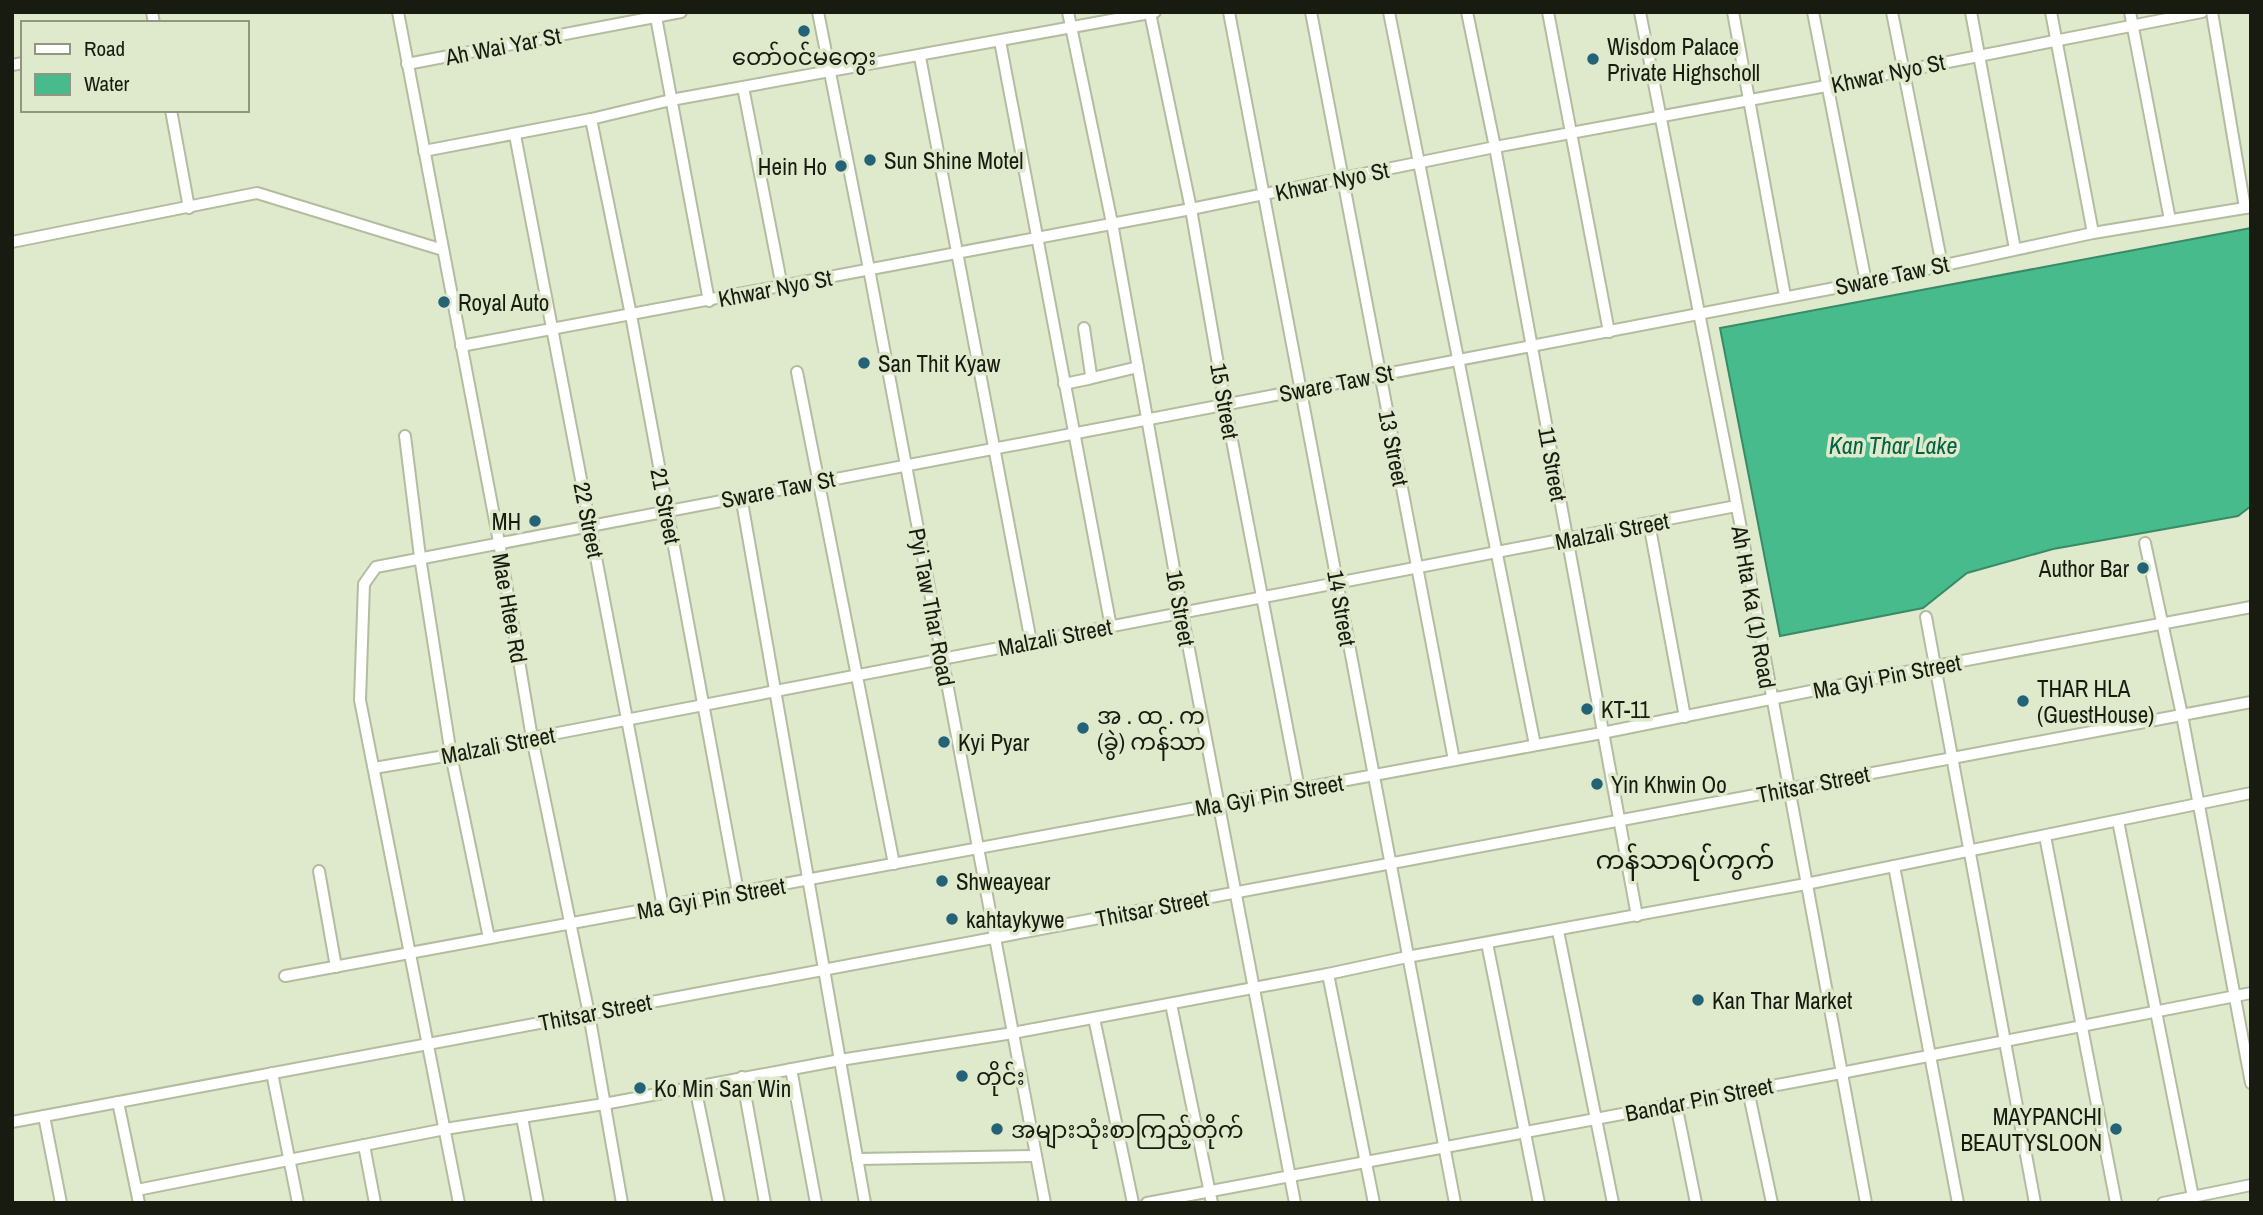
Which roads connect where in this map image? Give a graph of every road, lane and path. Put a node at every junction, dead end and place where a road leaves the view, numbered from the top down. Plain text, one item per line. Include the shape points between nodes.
1 (398, 12) edge
2 (681, 12) edge
3 (818, 12) edge
4 (1068, 12) edge
5 (1229, 12) edge
6 (1311, 12) edge
7 (1389, 12) edge
8 (1467, 12) edge
9 (1548, 12) edge
10 (1640, 12) edge
11 (1733, 12) edge
12 (1813, 12) edge
13 (1892, 12) edge
14 (1971, 12) edge
15 (2051, 12) edge
16 (2130, 12) edge
17 (2202, 12) edge
18 (2212, 12) edge
19 (1153, 13) edge
20 (656, 17) junction
21 (2133, 26) junction
22 (1071, 28) junction
23 (1000, 41) junction
24 (2057, 41) junction
25 (1979, 54) junction
26 (920, 57) junction
27 (407, 64) junction
28 (1901, 70) junction
29 (830, 72) junction
30 (1826, 86) junction
31 (743, 87) junction
32 (1749, 99) junction
33 (671, 100) junction
34 (171, 112) edge
35 (1660, 116) junction
36 (591, 119) junction
37 (1572, 133) junction
38 (514, 135) junction
39 (1495, 147) junction
40 (424, 151) junction
41 (1419, 163) junction
42 (1342, 179) junction
43 (1266, 194) junction
44 (189, 208) junction
45 (2248, 208) edge
46 (1191, 209) junction
47 (2170, 220) junction
48 (1112, 223) junction
49 (2093, 233) junction
50 (1035, 237) junction
51 (12, 242) edge
52 (2015, 249) junction
53 (443, 250) junction
54 (958, 253) junction
55 (1942, 265) junction
56 (869, 269) junction
57 (1866, 282) junction
58 (782, 287) junction
59 (1785, 296) junction
60 (709, 301) junction
61 (1700, 314) junction
62 (631, 315) junction
63 (1084, 328) dead end
64 (554, 329) junction
65 (1609, 332) junction
66 (461, 346) junction
67 (1531, 346) junction
68 (1458, 360) junction
69 (1138, 367) junction
70 (797, 372) dead end
71 (1380, 375) junction
72 (1088, 379) junction
73 (1064, 384) junction
74 (1300, 390) junction
75 (1225, 404) junction
76 (1147, 420) junction
77 (1073, 433) junction
78 (405, 436) dead end
79 (996, 448) junction
80 (905, 465) junction
81 (820, 481) junction
82 (741, 496) junction
83 (1736, 506) junction
84 (666, 510) junction
85 (1649, 523) junction
86 (590, 524) junction
87 (1567, 539) junction
88 (499, 542) junction
89 (2145, 543) dead end
90 (1496, 553) junction
91 (420, 557) junction
92 (1417, 568) junction
93 (1338, 583) junction
94 (1262, 598) junction
95 (2251, 607) edge
96 (1182, 613) junction
97 (1926, 617) dead end
98 (2163, 625) junction
99 (1111, 627) junction
100 (1031, 642) junction
101 (942, 659) junction
102 (1935, 666) junction
103 (857, 675) junction
104 (775, 691) junction
105 (1771, 700) junction
106 (2251, 702) edge
107 (703, 705) junction
108 (2182, 715) junction
109 (1685, 717) junction
110 (627, 719) junction
111 (1602, 733) junction
112 (532, 738) junction
113 (1535, 746) junction
114 (451, 755) junction
115 (1952, 758) junction
116 (1454, 760) junction
117 (373, 768) junction
118 (1373, 775) junction
119 (1299, 789) junction
120 (1788, 789) junction
121 (2251, 793) edge
122 (1218, 804) junction
123 (2198, 805) junction
124 (1619, 821) junction
125 (2118, 821) junction
126 (2045, 836) junction
127 (978, 848) junction
128 (1969, 851) junction
129 (894, 864) junction
130 (1389, 864) junction
131 (1894, 866) junction
132 (319, 871) dead end
133 (808, 880) junction
134 (1805, 884) junction
135 (738, 892) junction
136 (1235, 892) junction
137 (663, 906) junction
138 (1637, 916) junction
139 (569, 924) junction
140 (1558, 931) junction
141 (489, 938) junction
142 (995, 938) junction
143 (1487, 943) junction
144 (409, 953) junction
145 (1407, 957) junction
146 (336, 967) junction
147 (824, 970) junction
148 (1328, 974) junction
149 (285, 976) dead end
150 (1254, 988) junction
151 (2251, 993) edge
152 (2234, 997) junction
153 (1171, 1004) junction
154 (2156, 1012) junction
155 (589, 1014) junction
156 (1094, 1018) junction
157 (2082, 1026) junction
158 (1013, 1033) junction
159 (2005, 1041) junction
160 (426, 1044) junction
161 (1929, 1056) junction
162 (840, 1060) junction
163 (790, 1069) junction
164 (272, 1073) junction
165 (1841, 1073) junction
166 (742, 1077) junction
167 (2251, 1083) edge
168 (695, 1087) junction
169 (1748, 1090) junction
170 (118, 1102) junction
171 (604, 1104) junction
172 (1676, 1104) junction
173 (44, 1116) junction
174 (522, 1117) junction
175 (1596, 1119) junction
176 (12, 1122) edge
177 (445, 1129) junction
178 (1524, 1133) junction
179 (363, 1145) junction
180 (1444, 1148) junction
181 (1036, 1156) junction
182 (858, 1159) junction
183 (290, 1160) junction
184 (1366, 1162) junction
185 (1290, 1176) junction
186 (2251, 1185) edge
187 (137, 1190) junction
188 (1211, 1197) edge
189 (2193, 1197) junction
190 (61, 1203) edge
191 (139, 1203) edge
192 (298, 1203) edge
193 (375, 1203) edge
194 (459, 1203) edge
195 (538, 1203) edge
196 (622, 1203) edge
197 (719, 1203) edge
198 (765, 1203) edge
199 (816, 1203) edge
200 (865, 1203) edge
201 (1045, 1203) edge
202 (1133, 1203) edge
203 (1147, 1203) edge
204 (1295, 1203) edge
205 (1374, 1203) edge
206 (1455, 1203) edge
207 (1539, 1203) edge
208 (1613, 1203) edge
209 (1696, 1203) edge
210 (1772, 1203) edge
211 (1866, 1203) edge
212 (1958, 1203) edge
213 (2035, 1203) edge
214 (2116, 1203) edge
215 (2163, 1203) edge

1 - 27 street, Mae Htee Rd
2 - 20 street, Ah Wai Yar St
3 - 29 street, Pyi Taw Thar Road
4 - 22 street, 16 Street
5 - 43 street, 14 Street
6 - 42 street, 13 Street
7 - 41 street
8 - 39 street, 11 Street
9 - 37 street
10 - 35 street, Ah Hta Ka (1) Road
11 - 32 street
12 - 30 street
13 - 28 street
14 - 25 street
15 - 24 street
16 - 21 street
17 - 21 street, Khwar Nyo St
18 - 45 street
19 - 22 street
19 - 46 street, 15 Street
20 - 27 street, Ah Wai Yar St
20 - 33 street
21 - 24 street, Khwar Nyo St
21 - 47 street
22 - 23 street
22 - 48 street, 16 Street
23 - 26 street
23 - 50 street
24 - 25 street, Khwar Nyo St
24 - 49 street
25 - 28 street, Khwar Nyo St
25 - 52 street
26 - 29 street
26 - 54 street
27 - 40 street, Mae Htee Rd
28 - 30 street, Khwar Nyo St
28 - 55 street
29 - 31 street
29 - 56 street, Pyi Taw Thar Road
30 - 32 street, Khwar Nyo St
30 - 57 street
31 - 33 street
31 - 58 street
32 - 35 street, Khwar Nyo St
32 - 59 street
33 - 36 street
33 - 60 street
34 - 44 street
35 - 37 street, Khwar Nyo St
35 - 61 street, Ah Hta Ka (1) Road
36 - 38 street
36 - 62 street, 21 Street
37 - 39 street, Khwar Nyo St
37 - 65 street
38 - 40 street
38 - 64 street, 22 Street
39 - 41 street, Khwar Nyo St
39 - 67 street, 11 Street
40 - 53 street, Mae Htee Rd
41 - 42 street, Khwar Nyo St
41 - 68 street
42 - 43 street, Khwar Nyo St
42 - 71 street, 13 Street
43 - 46 street, Khwar Nyo St
43 - 74 street, 14 Street
44 - 51 street
44 - 53 street via 257,193
45 - 47 street, Sware Taw St
46 - 48 street, Khwar Nyo St
46 - 75 street, 15 Street
47 - 49 street, Sware Taw St
48 - 50 street, Khwar Nyo St
48 - 69 street, 16 Street
49 - 52 street, Sware Taw St
50 - 54 street, Khwar Nyo St
50 - 73 street
52 - 55 street, Sware Taw St
53 - 66 street, Mae Htee Rd
54 - 56 street, Khwar Nyo St
54 - 79 street
55 - 57 street, Sware Taw St
56 - 58 street, Khwar Nyo St
56 - 80 street, Pyi Taw Thar Road
57 - 59 street, Sware Taw St
58 - 60 street, Khwar Nyo St
59 - 61 street, Sware Taw St
60 - 62 street, Khwar Nyo St
61 - 65 street, Sware Taw St
61 - 83 street, Ah Hta Ka (1) Road
62 - 64 street, Khwar Nyo St
62 - 84 street, 21 Street
63 - 72 street via 1091,370
64 - 66 street, Khwar Nyo St
64 - 86 street, 22 Street
65 - 67 street, Sware Taw St
66 - 88 street, Mae Htee Rd
67 - 68 street, Sware Taw St
67 - 87 street, 11 Street
68 - 71 street, Sware Taw St
68 - 90 street
69 - 72 street
69 - 76 street, 16 Street
70 - 81 street
71 - 74 street, Sware Taw St
71 - 92 street, 13 Street
72 - 73 street
73 - 77 street
74 - 75 street, Sware Taw St
74 - 93 street, 14 Street
75 - 76 street, Sware Taw St
75 - 94 street, 15 Street
76 - 77 street, Sware Taw St
76 - 96 street, 16 Street
77 - 79 street, Sware Taw St
77 - 99 street
78 - 91 street
79 - 80 street, Sware Taw St
79 - 100 street
80 - 81 street, Sware Taw St
80 - 101 street, Pyi Taw Thar Road
81 - 82 street, Sware Taw St
81 - 103 street
82 - 84 street, Sware Taw St
82 - 104 street
83 - 85 street, Malzali Street
83 - 105 street, Ah Hta Ka (1) Road
84 - 86 street, Sware Taw St
84 - 107 street, 21 Street
85 - 87 street, Malzali Street
85 - 109 street
86 - 88 street, Sware Taw St
86 - 110 street, 22 Street
87 - 90 street, Malzali Street
87 - 111 street, 11 Street
88 - 91 street, Sware Taw St
88 - 112 street, Mae Htee Rd
89 - 98 street
90 - 92 street, Malzali Street
90 - 113 street
91 - 114 street
91 - 117 street, Sware Taw St via 376,567 364,584 360,701
92 - 93 street, Malzali Street
92 - 116 street, 13 Street
93 - 94 street, Malzali Street
93 - 118 street, 14 Street
94 - 96 street, Malzali Street
94 - 119 street, 15 Street
95 - 98 street, Ma Gyi Pin Street
96 - 99 street, Malzali Street
96 - 122 street, 16 Street
97 - 102 street
98 - 102 street, Ma Gyi Pin Street
98 - 108 street
99 - 100 street, Malzali Street
100 - 101 street, Malzali Street
101 - 103 street, Malzali Street
101 - 127 street, Pyi Taw Thar Road
102 - 105 street, Ma Gyi Pin Street
102 - 115 street
103 - 104 street, Malzali Street
103 - 129 street
104 - 107 street, Malzali Street
104 - 133 street
105 - 109 street, Ma Gyi Pin Street
105 - 120 street, Ah Hta Ka (1) Road
106 - 108 street, Thitsar Street
107 - 110 street, Malzali Street
107 - 135 street, 21 Street
108 - 115 street, Thitsar Street
108 - 123 street
109 - 111 street, Ma Gyi Pin Street
110 - 112 street, Malzali Street
110 - 137 street, 22 Street
111 - 113 street, Ma Gyi Pin Street
111 - 124 street, 11 Street
112 - 114 street, Malzali Street
112 - 139 street, Mae Htee Rd
113 - 116 street, Ma Gyi Pin Street
114 - 117 street, Malzali Street
114 - 141 street
115 - 120 street, Thitsar Street
115 - 128 street
116 - 118 street, Ma Gyi Pin Street
117 - 144 street, Sware Taw St
118 - 119 street, Ma Gyi Pin Street
118 - 130 street, 14 Street
119 - 122 street, Ma Gyi Pin Street
120 - 124 street, Thitsar Street
120 - 134 street, Ah Hta Ka (1) Road
121 - 123 street
122 - 127 street, Ma Gyi Pin Street
122 - 136 street, 16 Street
123 - 125 street
123 - 152 street
124 - 130 street, Thitsar Street
124 - 138 street, 11 Street
125 - 126 street
125 - 154 street
126 - 128 street
126 - 157 street
127 - 129 street, Ma Gyi Pin Street
127 - 142 street, Pyi Taw Thar Road
128 - 131 street
128 - 159 street
129 - 133 street, Ma Gyi Pin Street
130 - 136 street, Thitsar Street
130 - 145 street, 14 Street
131 - 134 street
131 - 161 street
132 - 146 street
133 - 135 street, Ma Gyi Pin Street
133 - 147 street
134 - 138 street
134 - 165 street, Ah Hta Ka (1) Road
135 - 137 street, Ma Gyi Pin Street
136 - 142 street, Thitsar Street
136 - 150 street, 16 Street
137 - 139 street, Ma Gyi Pin Street
138 - 140 street
139 - 141 street, Ma Gyi Pin Street
139 - 155 street, Mae Htee Rd
140 - 143 street
140 - 175 street
141 - 144 street, Ma Gyi Pin Street
142 - 147 street, Thitsar Street
142 - 158 street, Pyi Taw Thar Road
143 - 145 street
143 - 178 street
144 - 146 street, Ma Gyi Pin Street
144 - 160 street, Sware Taw St
145 - 148 street
145 - 180 street, 14 Street
146 - 149 street, Ma Gyi Pin Street
147 - 155 street, Thitsar Street
147 - 162 street
148 - 150 street
148 - 184 street
150 - 153 street
150 - 185 street, 16 Street
151 - 152 street, Bandar Pin Street
152 - 154 street, Bandar Pin Street
152 - 167 street
153 - 156 street
153 - 188 street
154 - 157 street, Bandar Pin Street
154 - 189 street
155 - 160 street, Thitsar Street
155 - 171 street, Mae Htee Rd
156 - 158 street
156 - 202 street
157 - 159 street, Bandar Pin Street
157 - 214 street
158 - 162 street
158 - 181 street, Pyi Taw Thar Road
159 - 161 street, Bandar Pin Street
159 - 213 street
160 - 164 street, Thitsar Street
160 - 177 street, Sware Taw St
161 - 165 street, Bandar Pin Street
161 - 212 street
162 - 163 street
162 - 182 street
163 - 166 street
163 - 199 street
164 - 170 street, Thitsar Street
164 - 183 street
165 - 169 street, Bandar Pin Street
165 - 211 street, Ah Hta Ka (1) Road
166 - 168 street
166 - 198 street
168 - 171 street
168 - 197 street
169 - 172 street, Bandar Pin Street
169 - 210 street
170 - 173 street, Thitsar Street
170 - 187 street
171 - 174 street
171 - 196 street, Mae Htee Rd
172 - 175 street, Bandar Pin Street
172 - 209 street
173 - 176 street, Thitsar Street
173 - 190 street
174 - 177 street
174 - 195 street
175 - 178 street, Bandar Pin Street
175 - 208 street
177 - 179 street
177 - 194 street, Sware Taw St
178 - 180 street, Bandar Pin Street
178 - 207 street
179 - 183 street
179 - 193 street
180 - 184 street, Bandar Pin Street
180 - 206 street, 14 Street
181 - 182 street
181 - 201 street, Pyi Taw Thar Road
182 - 200 street
183 - 187 street
183 - 192 street
184 - 185 street, Bandar Pin Street
184 - 205 street
185 - 188 street, Bandar Pin Street
185 - 204 street, 16 Street
186 - 189 street
187 - 191 street
188 - 203 street, Bandar Pin Street
189 - 215 street

